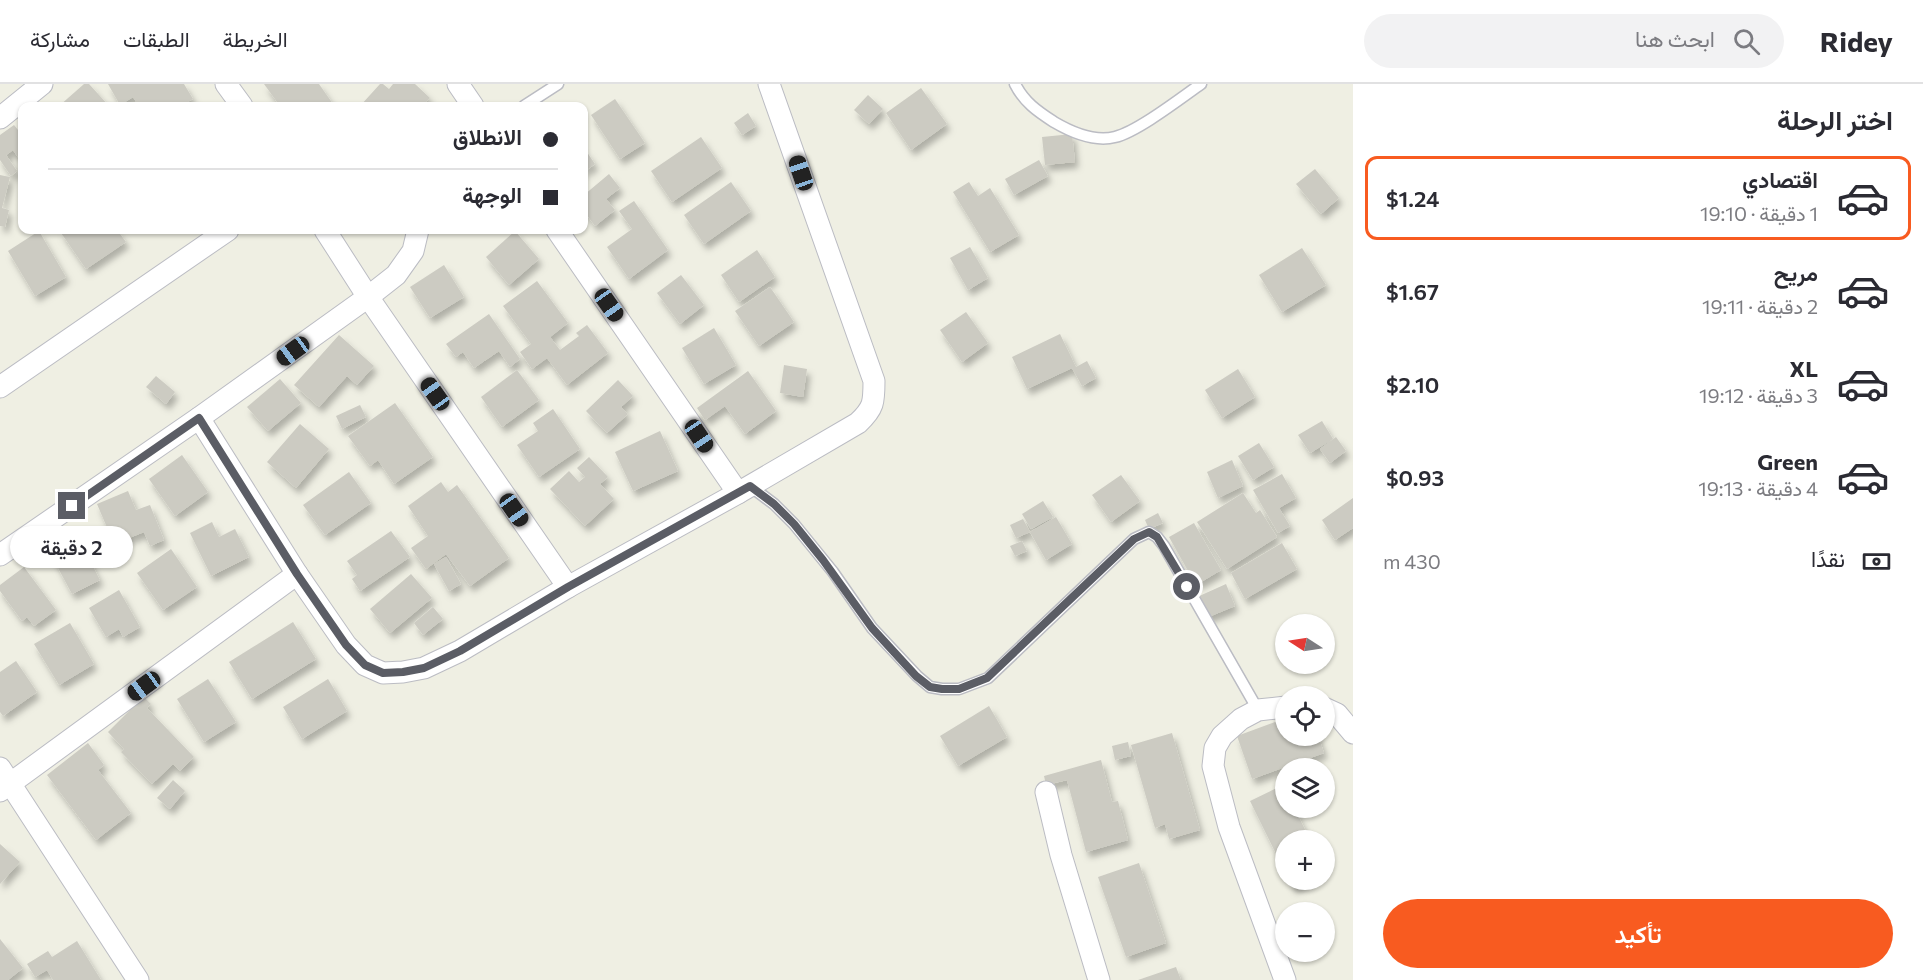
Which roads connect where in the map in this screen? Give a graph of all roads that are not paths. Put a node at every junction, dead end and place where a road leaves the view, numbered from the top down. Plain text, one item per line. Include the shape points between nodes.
1 (42, 84) edge
2 (226, 84) edge
3 (458, 84) edge
4 (558, 84) edge
5 (770, 84) edge
6 (1015, 84) edge
7 (1202, 84) edge
8 (20, 102) edge
9 (239, 102) edge
10 (470, 102) edge
11 (530, 102) edge
12 (18, 103) edge
13 (0, 118) edge
14 (222, 234) edge
15 (328, 234) edge
16 (417, 234) edge
17 (560, 234) edge
18 (368, 297) junction
19 (0, 387) edge
20 (199, 418) junction
21 (744, 490) junction
22 (0, 555) edge
23 (297, 574) junction
24 (568, 587) junction
25 (1275, 708) edge
26 (1258, 710) junction
27 (1335, 713) edge
28 (1353, 733) edge
29 (4, 781) edge
30 (1046, 792) dead end
31 (138, 980) edge
32 (1099, 980) edge
33 (1286, 980) edge

1 - 8 street
2 - 9 street
3 - 10 street
4 - 11 lane
5 - 21 street via 874,381 874,400 870,413 858,423
6 - 7 lane via 1033,109 1077,134 1096,138 1115,137 1137,127
12 - 13 street
14 - 19 street
15 - 18 street
16 - 18 street via 413,251 396,275
17 - 21 street
18 - 20 street
18 - 24 street
20 - 22 street
20 - 23 street
21 - 24 street
21 - 26 lane via 774,504 794,524 872,628 916,676 930,687 942,689 959,689 987,678 1134,539 1149,532 1164,546
23 - 24 street via 346,645 365,665 383,673 424,668
23 - 29 street
25 - 26 street
26 - 33 street via 1241,718 1222,736 1215,748 1213,766 1229,827
27 - 28 street
29 - 31 street
30 - 32 street

